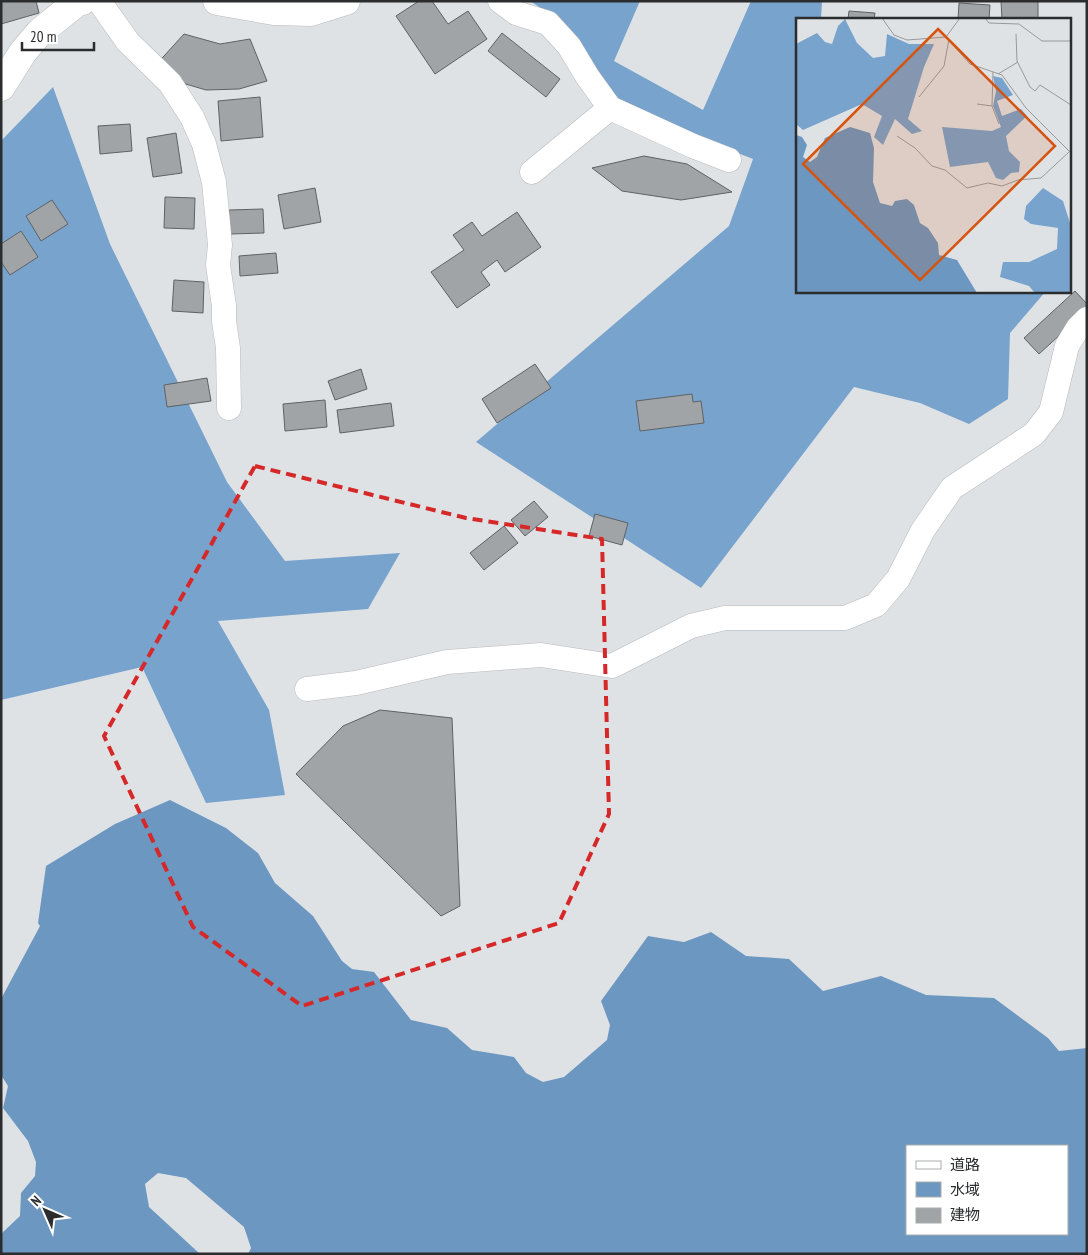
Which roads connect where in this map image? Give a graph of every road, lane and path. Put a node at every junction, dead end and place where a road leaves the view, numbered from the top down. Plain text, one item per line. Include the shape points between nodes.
1 (217, 1) edge
2 (346, 1) edge
3 (500, 1) edge
4 (83, 2) edge
5 (1, 86) edge
6 (610, 108) junction
7 (730, 160) dead end
8 (532, 172) dead end
9 (1087, 320) edge
10 (229, 408) dead end
11 (307, 689) dead end

1 - 2 main road via 274,11 311,12
3 - 6 street via 516,13 548,23 569,46
4 - 5 main road via 40,32
4 - 10 street via 170,83 192,117 204,144 214,182 217,213 218,265 228,348
6 - 7 street
6 - 8 street
9 - 11 street via 1067,346 1051,412 1034,434 952,488 923,530 898,579 876,605 845,618 725,618 691,626 612,666 541,656 447,662 356,683

